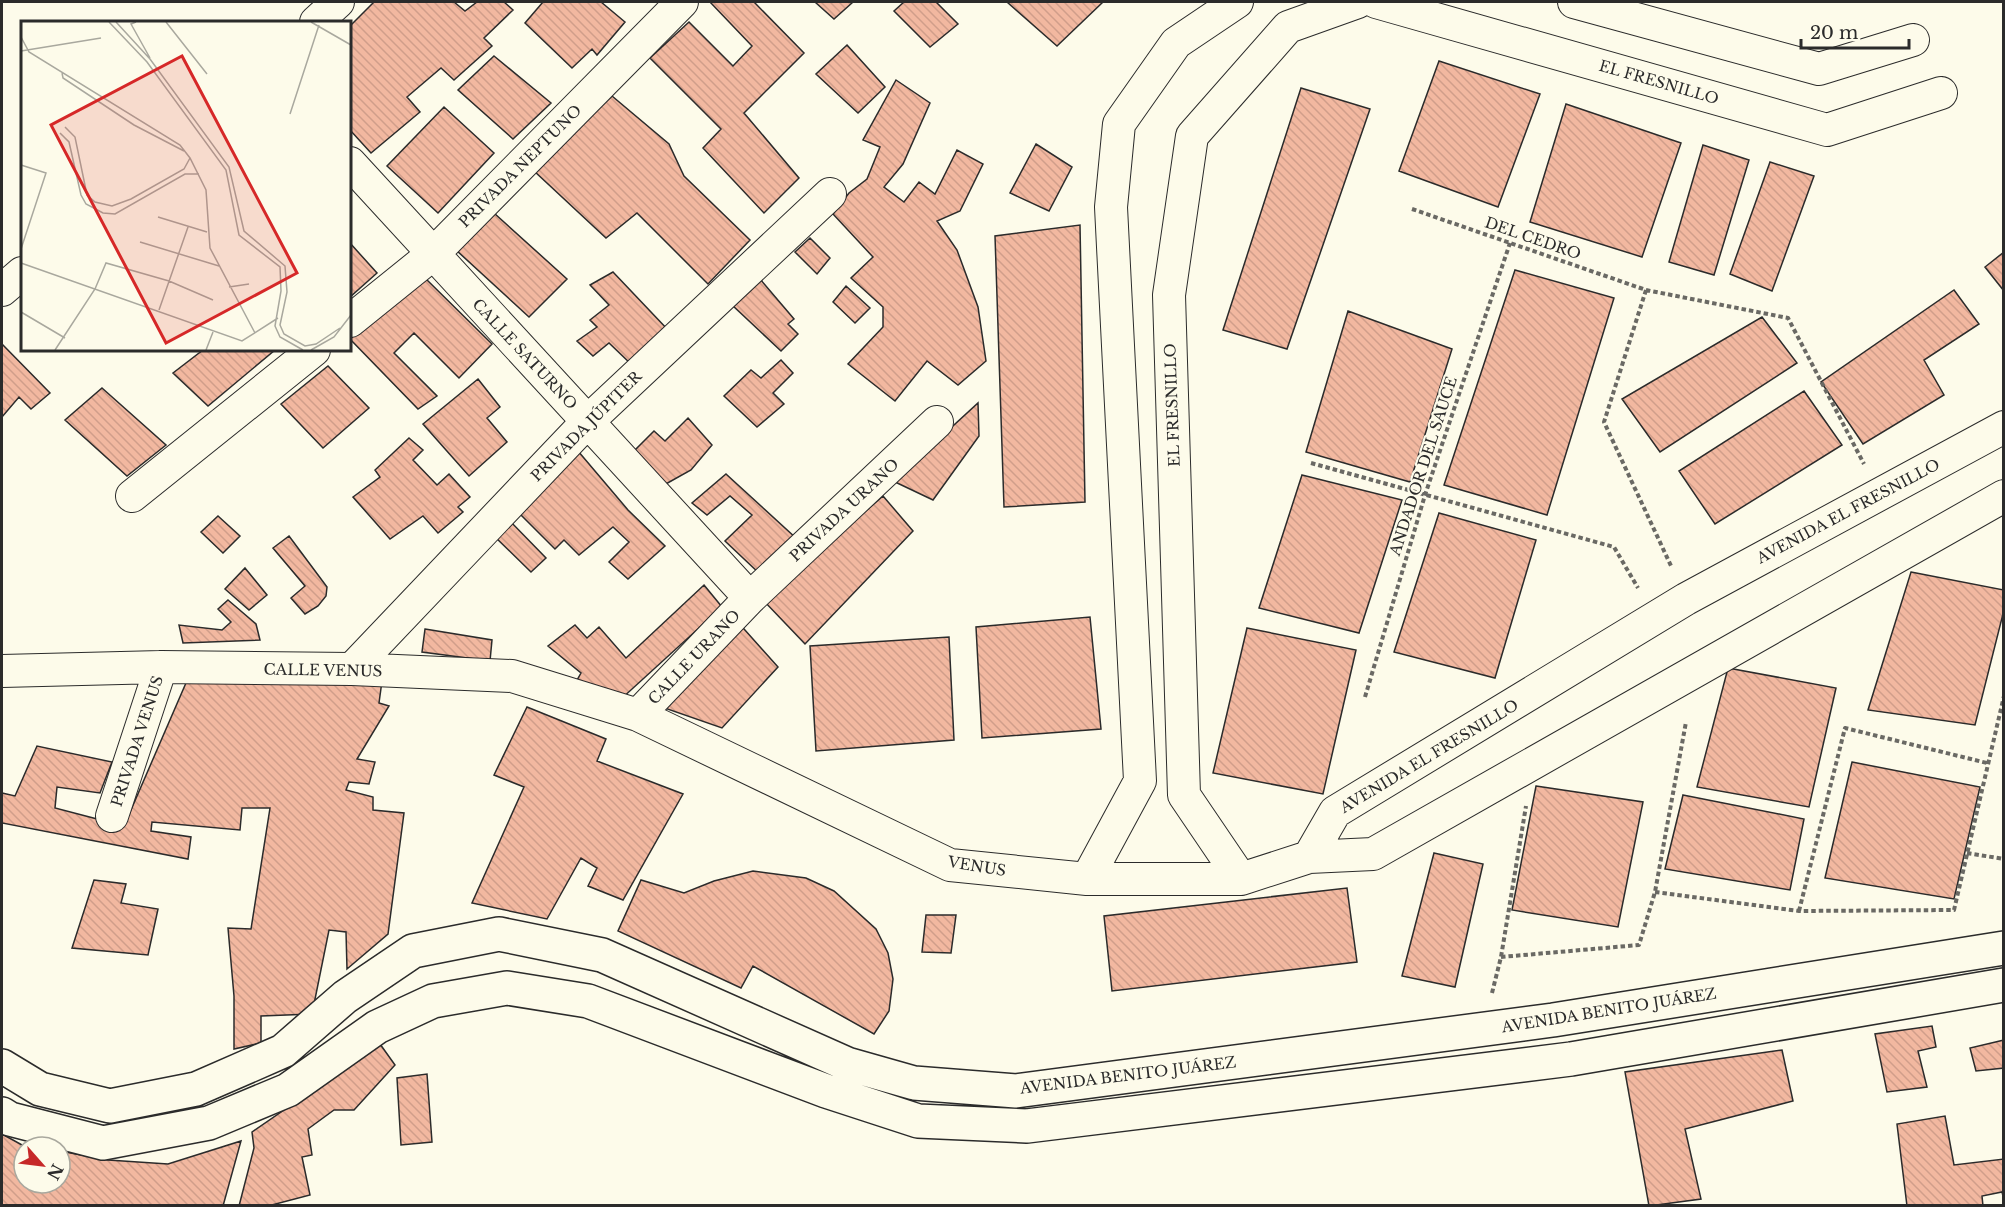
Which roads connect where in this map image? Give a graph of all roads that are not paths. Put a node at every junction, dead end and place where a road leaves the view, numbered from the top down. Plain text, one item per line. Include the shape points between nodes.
1 (338, 2) edge
2 (682, 2) edge
3 (1237, 2) edge
4 (1376, 2) edge
5 (1574, 2) edge
6 (1338, 5) edge
7 (317, 21) edge
8 (1913, 40) dead end
9 (1941, 93) dead end
10 (351, 164) edge
11 (830, 194) dead end
12 (433, 254) junction
13 (21, 274) edge
14 (2, 290) edge
15 (351, 320) edge
16 (313, 351) edge
17 (587, 422) junction
18 (937, 422) dead end
19 (2004, 427) edge
20 (132, 496) dead end
21 (2004, 496) edge
22 (750, 598) junction
23 (161, 667) junction
24 (352, 669) junction
25 (2, 670) edge
26 (638, 715) junction
27 (1137, 788) junction
28 (1184, 795) junction
29 (112, 816) dead end
30 (1309, 857) junction
31 (1087, 879) junction
32 (1241, 879) junction
33 (2004, 948) edge
34 (2004, 985) edge
35 (2, 1066) edge
36 (2, 1114) edge

1 - 7 street
2 - 12 street, PRIVADA NEPTUNO
3 - 27 street via 1176,43 1119,124 1111,207 1140,781
4 - 9 street, EL FRESNILLO via 1827,130
5 - 8 street via 1819,69
6 - 28 street, EL FRESNILLO via 1288,27 1192,136 1169,295
10 - 12 street, CALLE SATURNO
11 - 17 street, PRIVADA JÚPITER
12 - 15 street, PRIVADA NEPTUNO
12 - 17 street, CALLE SATURNO
13 - 14 street
16 - 20 street
17 - 22 street, CALLE SATURNO
17 - 24 street, PRIVADA JÚPITER
18 - 22 street, PRIVADA URANO
19 - 30 street, AVENIDA EL FRESNILLO via 1686,599 1335,812
21 - 30 street via 1373,854
22 - 26 street, CALLE URANO
23 - 24 street, CALLE VENUS
23 - 25 street, CALLE VENUS
23 - 29 street, PRIVADA VENUS
24 - 26 street, CALLE VENUS via 512,676
26 - 31 street, VENUS via 950,866
27 - 28 street
27 - 31 street
28 - 32 street
30 - 32 street, VENUS
31 - 32 street, VENUS
33 - 35 main road, AVENIDA BENITO JUÁREZ via 1553,1020 1016,1090 914,1083 847,1064 602,955 499,934 413,951 345,997 283,1051 196,1089 110,1107 40,1089
34 - 36 main road via 1571,1059 1027,1126 918,1121 826,1091 588,1001 507,988 433,1001 377,1027 288,1090 209,1123 102,1143

